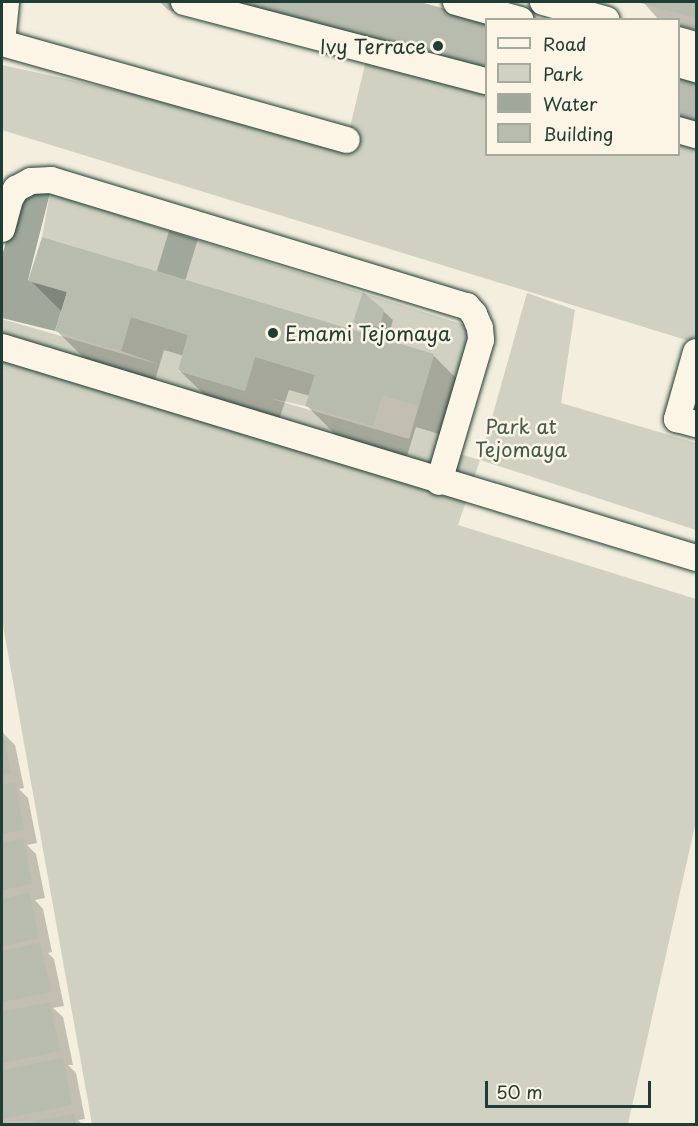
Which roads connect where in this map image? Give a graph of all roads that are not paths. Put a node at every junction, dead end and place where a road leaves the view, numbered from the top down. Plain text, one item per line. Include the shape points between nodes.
1 (6, 2) edge
2 (184, 2) edge
3 (456, 2) edge
4 (543, 2) edge
5 (513, 18) edge
6 (600, 18) edge
7 (680, 40) edge
8 (2, 43) edge
9 (696, 45) edge
10 (680, 65) edge
11 (696, 69) edge
12 (485, 81) edge
13 (680, 131) edge
14 (696, 135) edge
15 (347, 140) dead end
16 (2, 229) edge
17 (2, 347) edge
18 (696, 352) edge
19 (696, 424) edge
20 (439, 482) junction
21 (696, 558) edge

1 - 8 street
2 - 12 street
3 - 5 street
4 - 6 street
7 - 9 street
8 - 15 street
10 - 11 street
13 - 14 street
16 - 20 street via 16,189 32,181 51,180 467,306 480,328 481,340
17 - 20 street
18 - 19 street via 677,419
20 - 21 street

